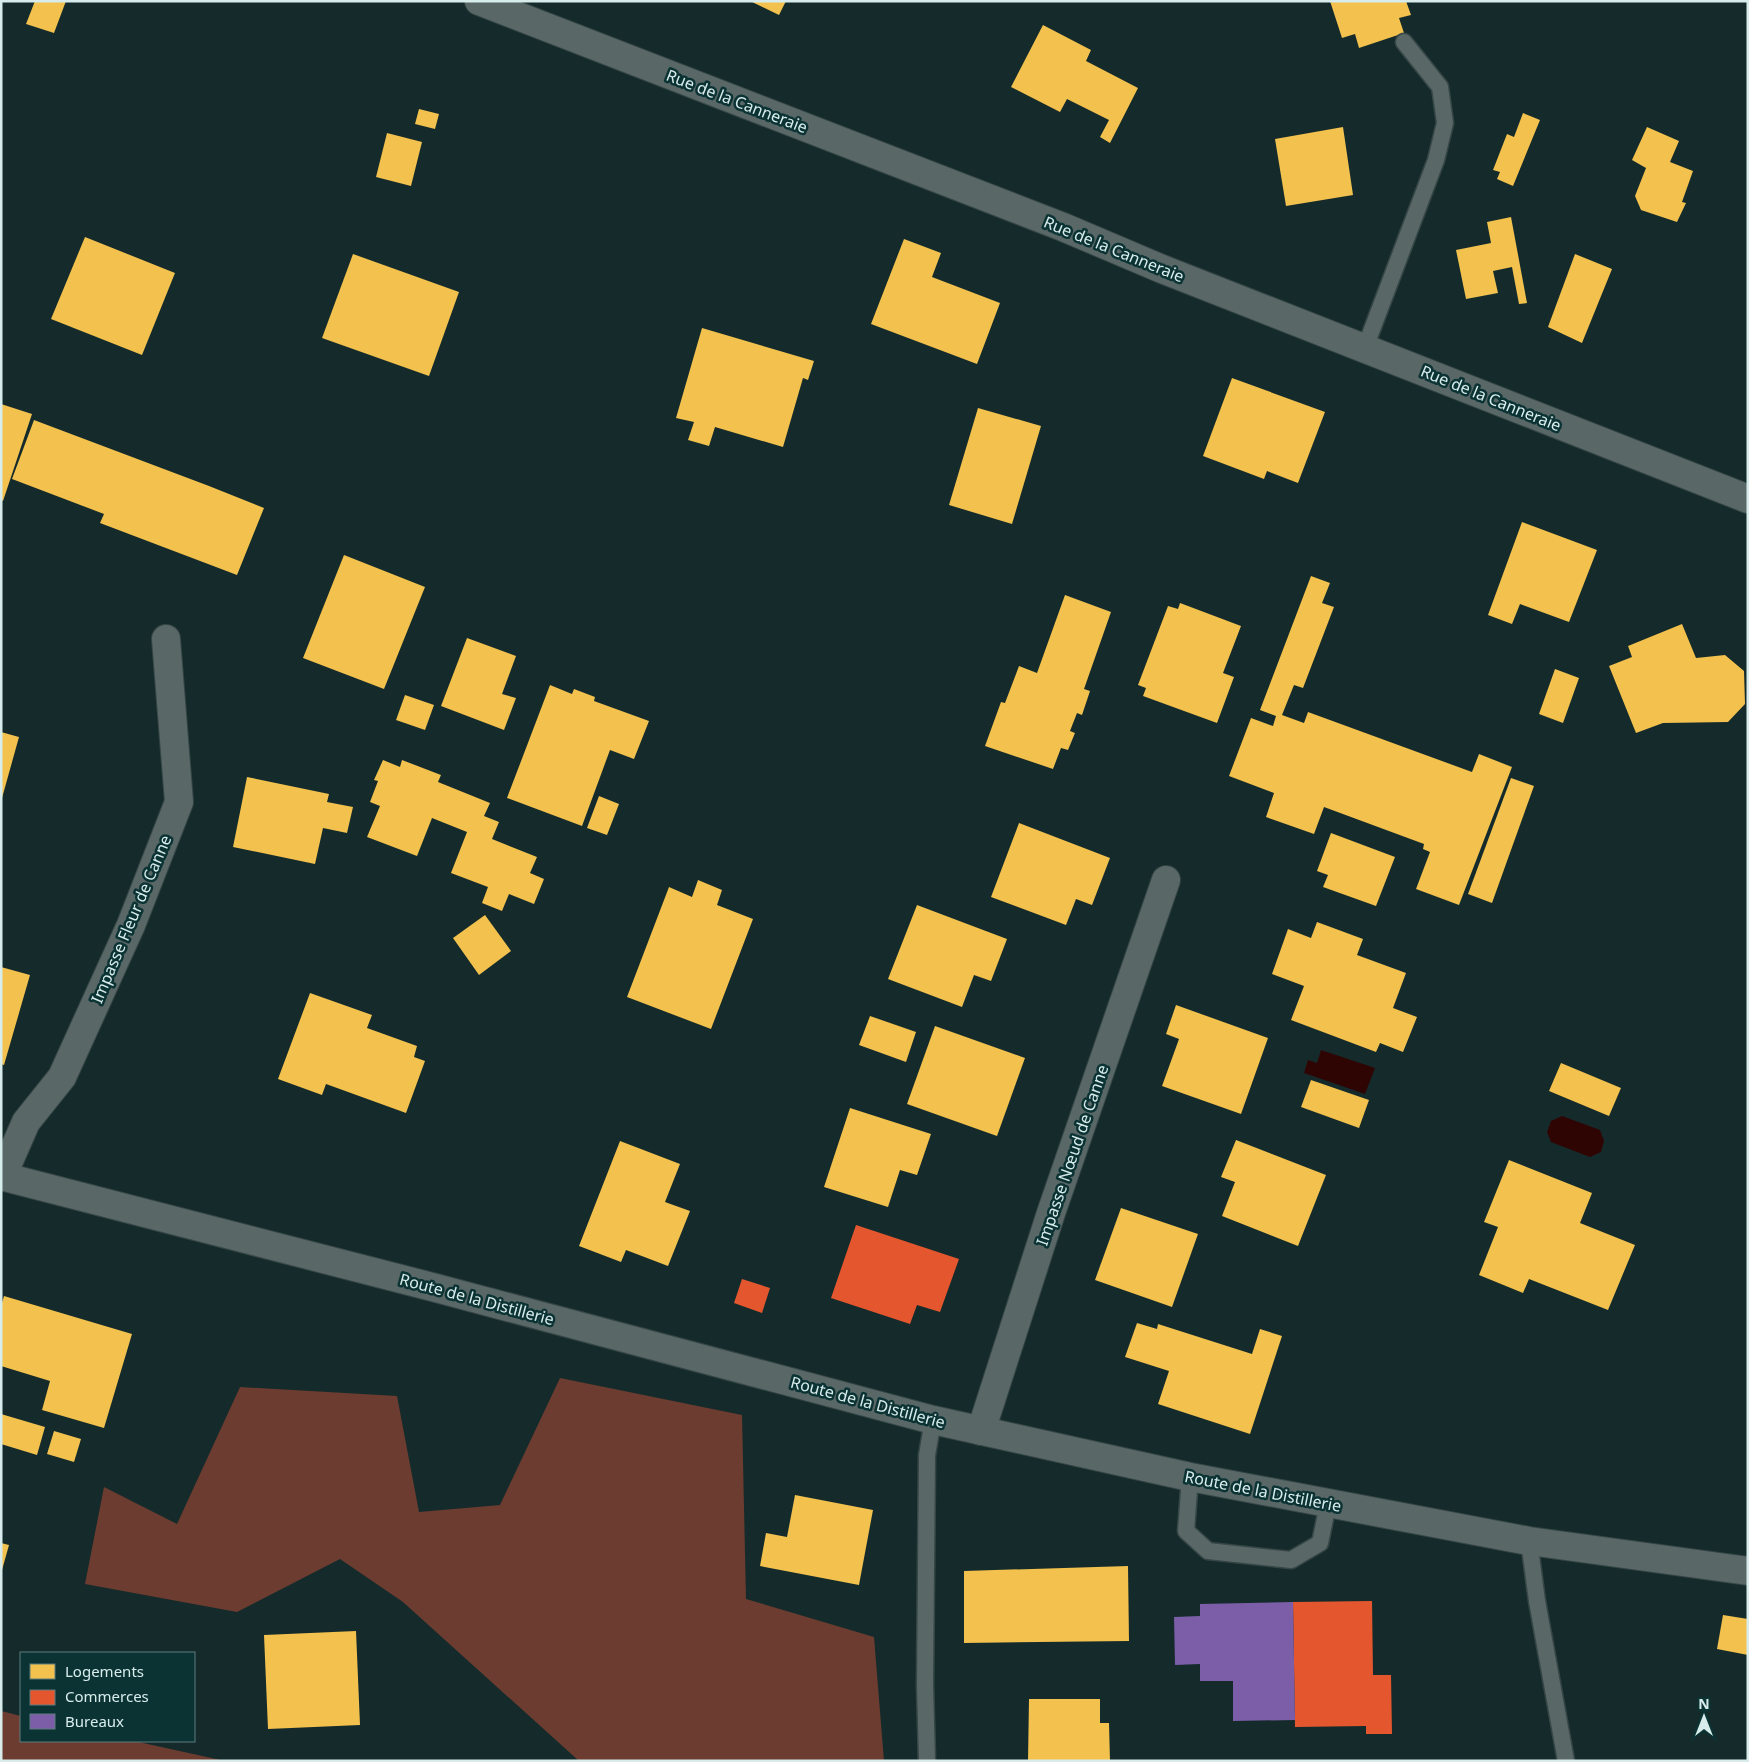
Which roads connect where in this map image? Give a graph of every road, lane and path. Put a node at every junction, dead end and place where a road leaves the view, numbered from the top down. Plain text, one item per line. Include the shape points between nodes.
1 (479, 1) edge
2 (1404, 42) dead end
3 (1364, 348) junction
4 (1748, 499) edge
5 (166, 639) dead end
6 (1166, 880) dead end
7 (2, 1176) edge
8 (933, 1420) junction
9 (981, 1431) junction
10 (1190, 1478) junction
11 (1328, 1504) junction
12 (1529, 1541) junction
13 (1748, 1571) edge
14 (927, 1761) edge
15 (1566, 1761) edge

1 - 3 street, Rue de la Canneraie
2 - 3 lane via 1440,87 1445,123 1436,160
3 - 4 street, Rue de la Canneraie
5 - 7 street, Impasse Fleur de Canne via 179,802 131,925 66,1069 26,1122
6 - 9 street, Impasse Nœud de Canne via 1051,1213
7 - 8 street, Route de la Distillerie
8 - 9 street, Route de la Distillerie
8 - 14 lane via 927,1455 924,1685
9 - 10 street, Route de la Distillerie
10 - 11 street, Route de la Distillerie
10 - 11 lane via 1186,1531 1208,1551 1291,1560 1320,1544
11 - 12 street, Route de la Distillerie
12 - 13 street, Route de la Distillerie
12 - 15 lane

